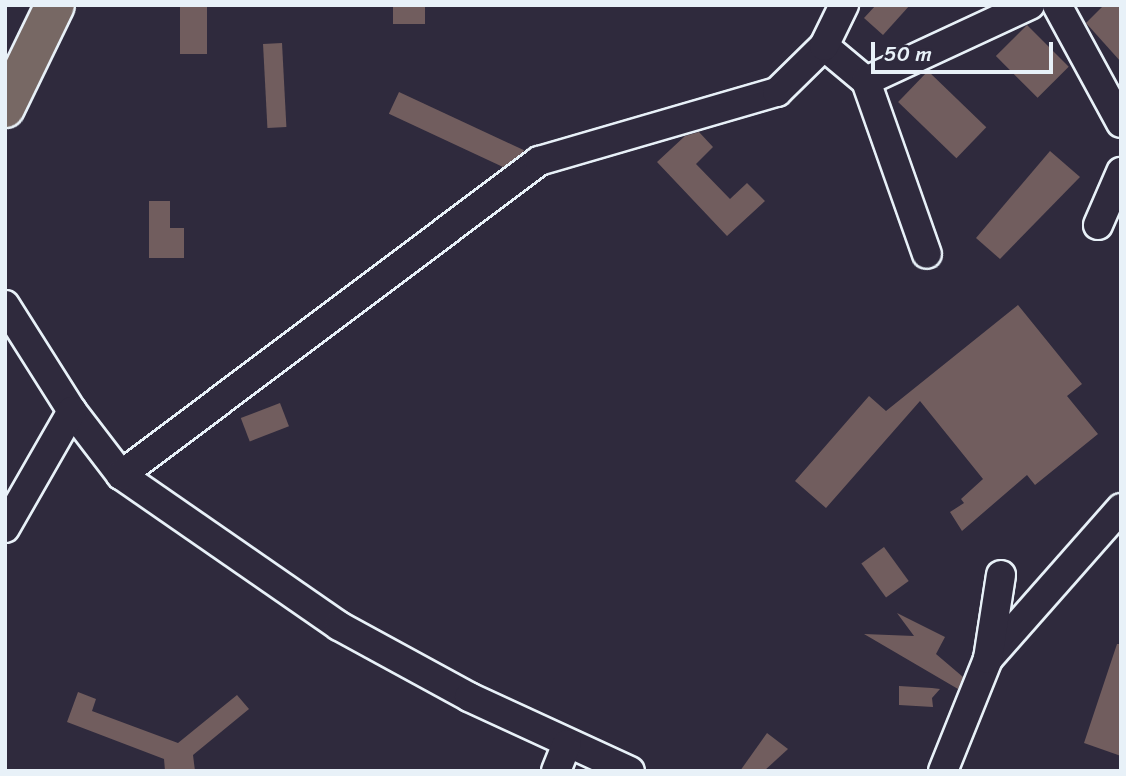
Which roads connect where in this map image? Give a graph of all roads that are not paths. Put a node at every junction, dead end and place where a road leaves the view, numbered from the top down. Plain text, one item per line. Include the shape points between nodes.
1 (55, 5) edge
2 (844, 5) edge
3 (1030, 5) edge
4 (1058, 5) edge
5 (824, 46) junction
6 (866, 81) junction
7 (9, 91) edge
8 (1121, 123) edge
9 (1121, 172) edge
10 (1098, 225) dead end
11 (927, 254) dead end
12 (5, 305) edge
13 (72, 411) junction
14 (121, 475) junction
15 (1121, 508) edge
16 (5, 528) edge
17 (1001, 575) dead end
18 (988, 659) junction
19 (568, 744) junction
20 (556, 771) edge
21 (630, 771) edge
22 (943, 771) edge

1 - 7 highway
2 - 5 street
3 - 6 street
4 - 8 street
5 - 6 street
5 - 14 street via 777,92 539,161
6 - 11 street
9 - 10 street
12 - 13 street
13 - 14 street
13 - 16 street
14 - 19 street via 339,626 469,697
15 - 18 street
17 - 18 street
18 - 22 street
19 - 20 street
19 - 21 street

